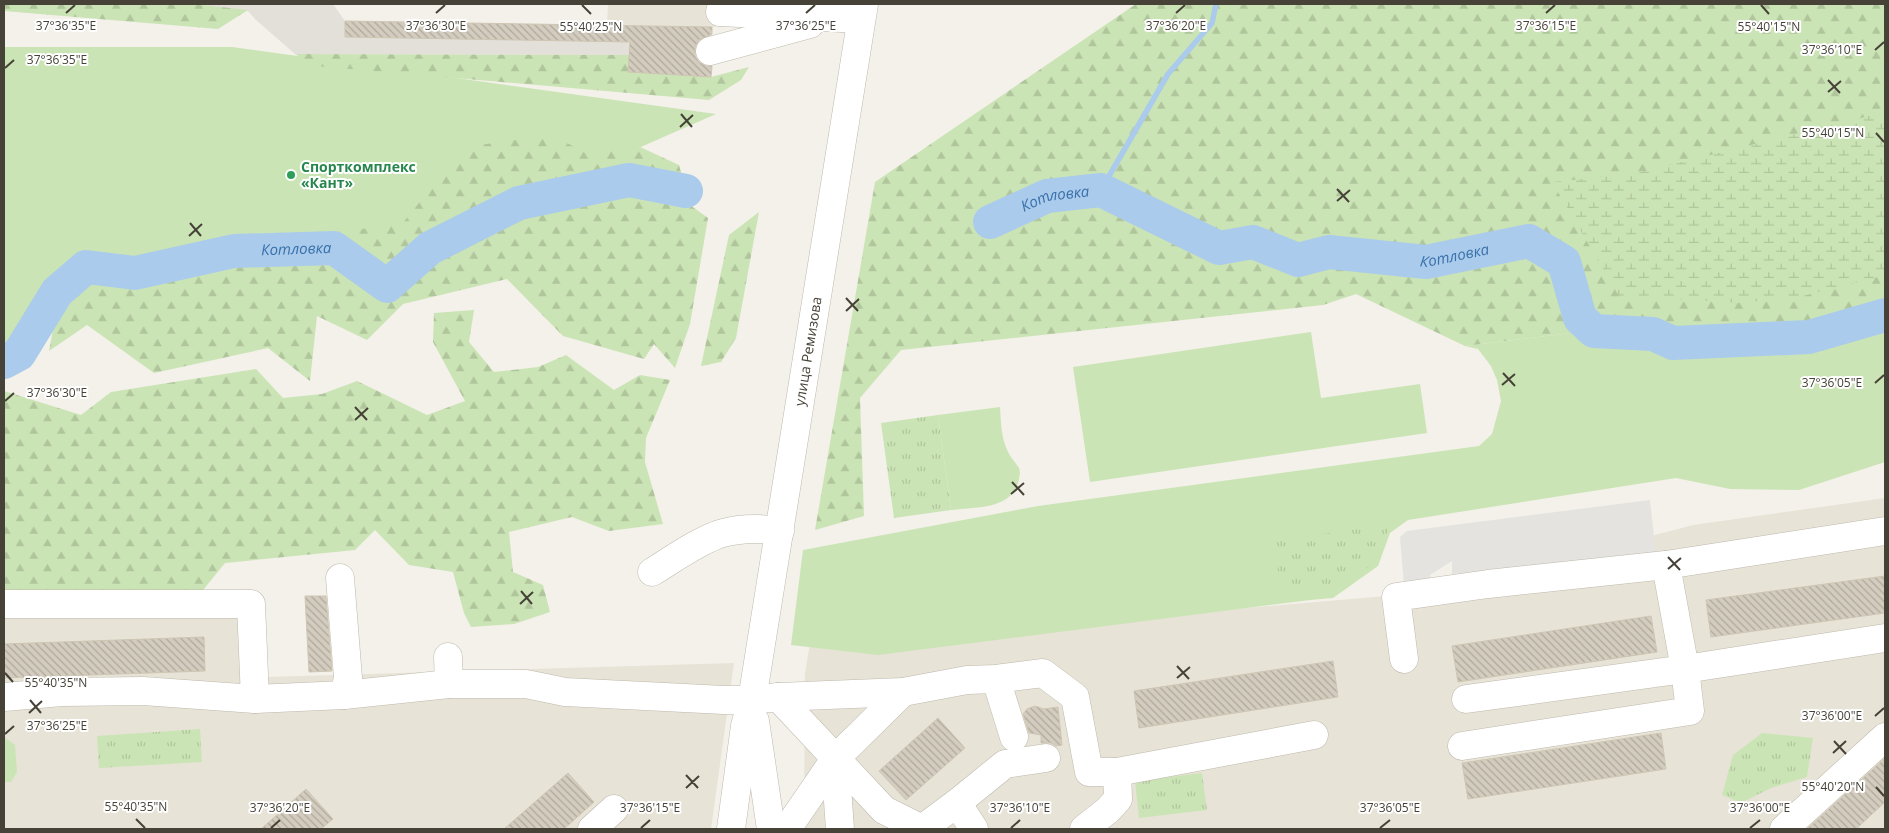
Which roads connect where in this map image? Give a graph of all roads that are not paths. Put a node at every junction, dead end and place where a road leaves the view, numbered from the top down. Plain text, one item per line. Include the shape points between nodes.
1 (720, 12) dead end
2 (862, 12) edge
3 (833, 18) junction
4 (710, 51) dead end
5 (780, 530) junction
6 (1885, 532) edge
7 (1666, 565) junction
8 (652, 572) dead end
9 (340, 578) dead end
10 (4, 604) edge
11 (1885, 638) edge
12 (448, 657) dead end
13 (1404, 660) dead end
14 (1685, 669) junction
15 (996, 679) junction
16 (449, 684) junction
17 (903, 692) junction
18 (344, 695) junction
19 (4, 697) edge
20 (255, 698) junction
21 (765, 698) junction
22 (1466, 699) dead end
23 (1314, 735) dead end
24 (1014, 736) dead end
25 (1885, 737) edge
26 (1462, 746) dead end
27 (1046, 758) dead end
28 (836, 759) junction
29 (1117, 772) junction
30 (957, 803) junction
31 (614, 809) dead end
32 (732, 828) edge
33 (592, 829) edge
34 (775, 829) edge
35 (840, 829) edge
36 (922, 829) edge
37 (974, 829) edge
38 (1084, 829) edge
39 (1784, 829) edge

1 - 3 street
2 - 3 street
2 - 5 street, улица Ремизова
3 - 4 street
5 - 8 street via 758,528 720,533
5 - 21 street, улица Ремизова
6 - 7 street
7 - 13 street via 1396,597
7 - 14 street
9 - 18 street via 348,678
10 - 20 street via 251,604
11 - 14 street
12 - 16 street
14 - 22 street
14 - 26 street via 1690,711
15 - 17 street via 967,680
15 - 24 street
15 - 29 street via 1043,673 1075,698 1089,772
16 - 18 street
16 - 21 street via 526,684 565,692 724,700
17 - 21 street
17 - 28 street
18 - 20 street
19 - 20 street via 143,691
21 - 28 street
21 - 32 street, улица Ремизова via 745,726
21 - 34 street, улица Ремизова
23 - 29 street
25 - 39 street
27 - 30 street via 1005,764
28 - 34 street
28 - 35 street
28 - 36 street via 884,810
29 - 38 street via 1118,798
30 - 36 street
30 - 37 street
31 - 33 street

